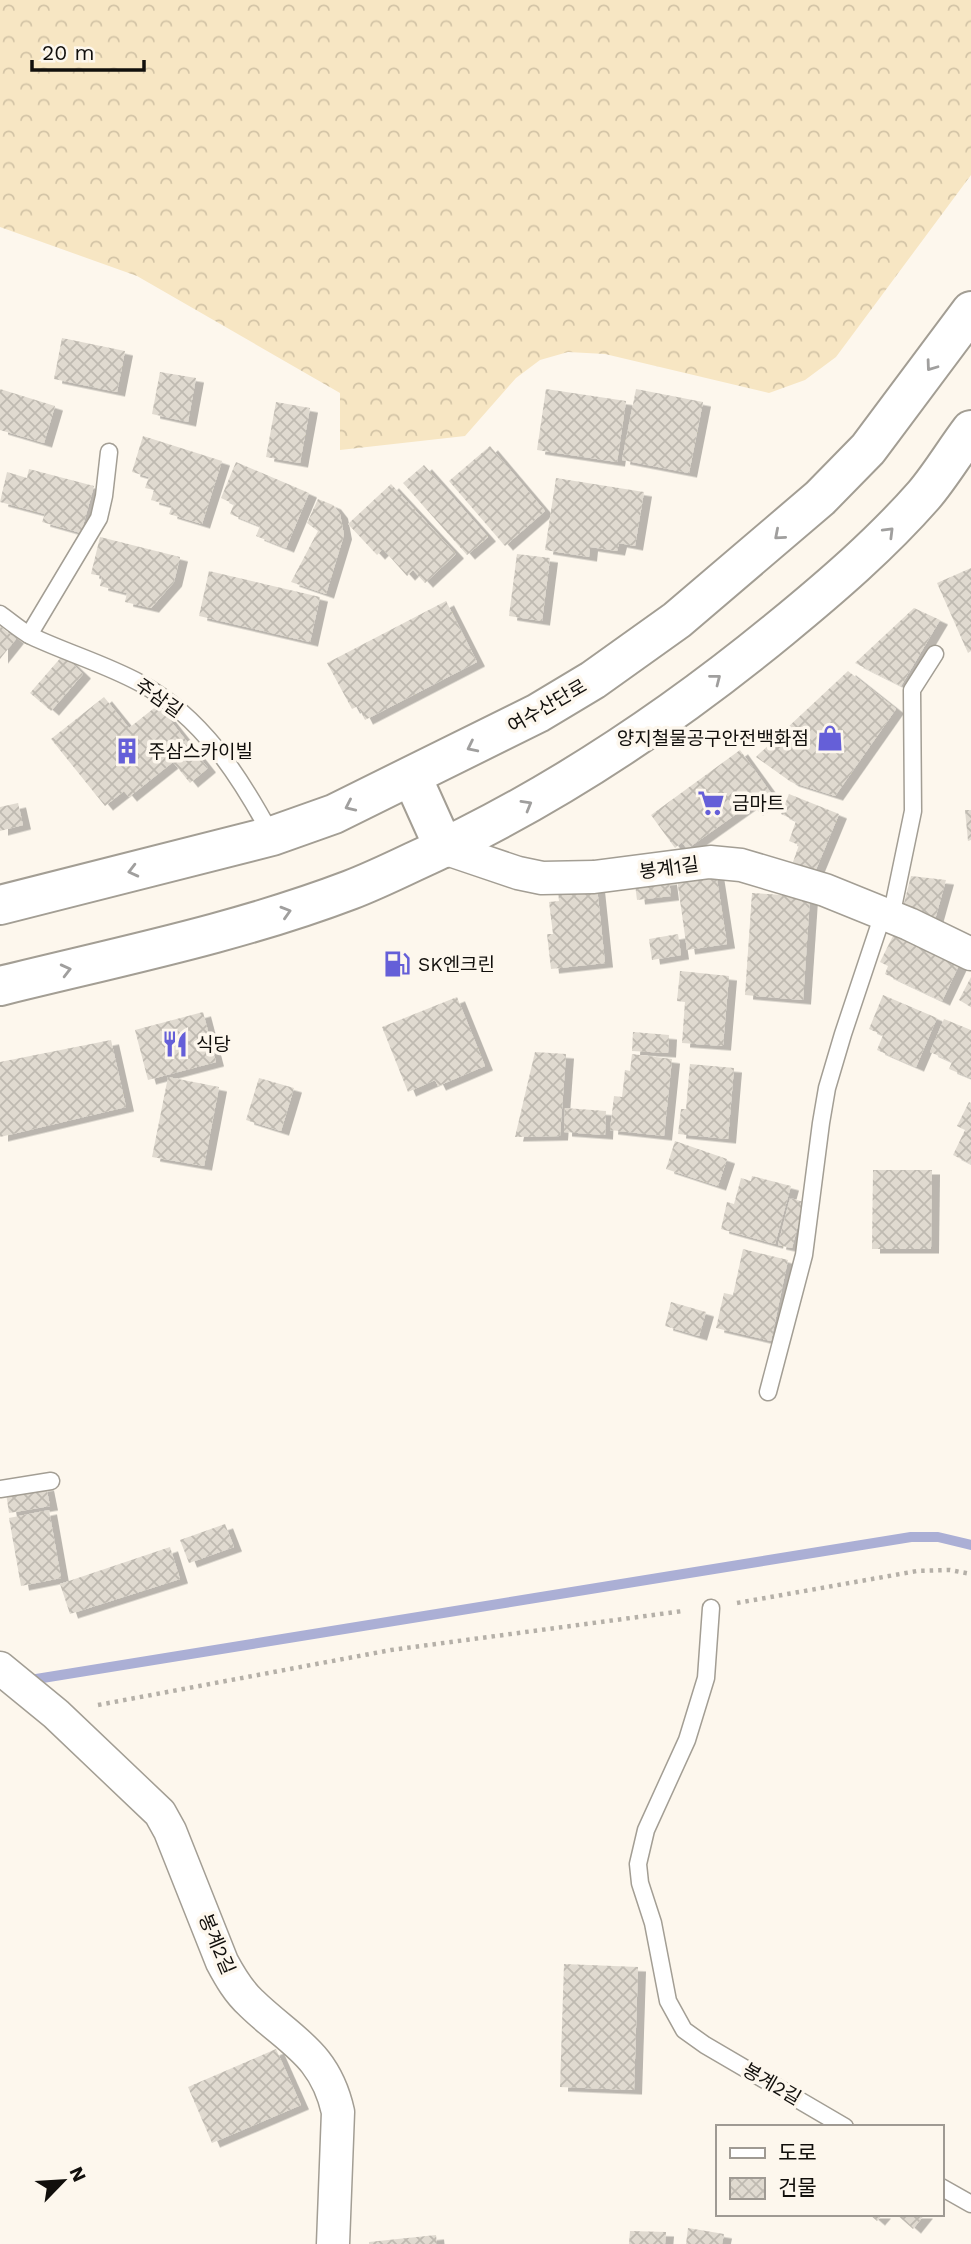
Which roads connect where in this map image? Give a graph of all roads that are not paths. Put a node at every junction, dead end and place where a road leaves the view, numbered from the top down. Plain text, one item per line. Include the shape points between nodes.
1 (971, 311) edge
2 (971, 430) edge
3 (109, 452) dead end
4 (0, 614) edge
5 (29, 635) junction
6 (935, 654) dead end
7 (412, 777) junction
8 (272, 836) junction
9 (444, 848) junction
10 (0, 905) edge
11 (887, 915) junction
12 (971, 954) edge
13 (0, 986) edge
14 (768, 1392) dead end
15 (51, 1481) dead end
16 (0, 1489) edge
17 (711, 1608) road end
18 (0, 1668) edge
19 (842, 2125) edge
20 (943, 2189) edge
21 (971, 2204) edge
22 (332, 2244) edge

1 -> 7 street, 여수산단로 via 868,449 812,506 711,593 593,680
9 -> 2 street via 515,812 600,760 751,653 892,529 926,493
3 - 5 lane via 99,517
4 - 5 lane, 주삼길
5 - 8 lane, 주삼길 via 141,683 174,706 223,755
6 - 11 lane via 912,690 913,811
7 -> 8 street, 여수산단로 via 334,814
7 - 9 street
8 -> 10 street, 여수산단로
9 - 11 street, 봉계1길 via 542,878 726,863 825,890
13 -> 9 street via 295,910
11 - 12 street, 봉계1길
11 - 14 lane via 827,1088 804,1255
15 - 16 lane
17 - 19 lane, 봉계2길 via 706,1678 687,1740 646,1830 638,1864 663,1985 684,2030
18 - 22 street, 봉계2길 via 160,1813 233,1983 314,2059 324,2074 338,2112
20 - 21 lane

